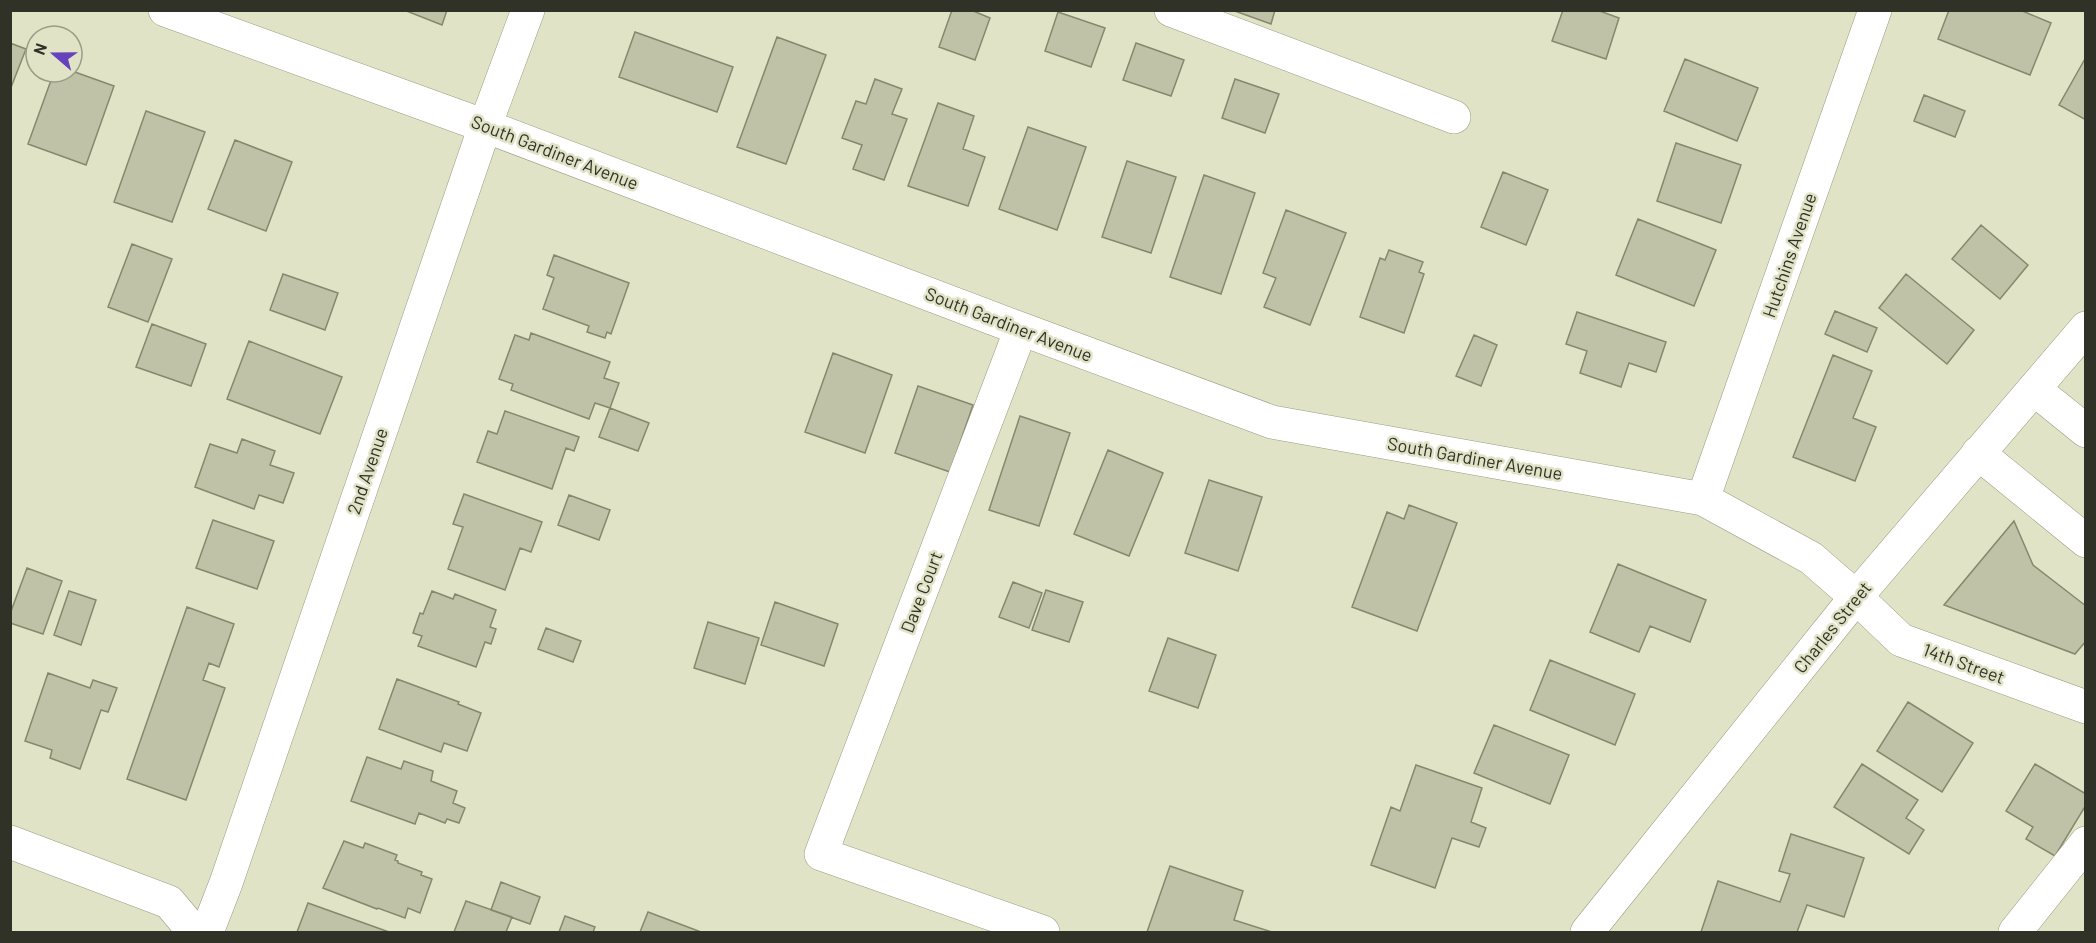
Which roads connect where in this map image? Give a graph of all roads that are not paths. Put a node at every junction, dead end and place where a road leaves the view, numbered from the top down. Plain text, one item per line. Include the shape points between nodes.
1 (165, 10) edge
2 (528, 10) edge
3 (1171, 10) edge
4 (1875, 10) edge
5 (1454, 117) dead end
6 (485, 126) junction
7 (2085, 328) edge
8 (1021, 329) junction
9 (2034, 389) junction
10 (2085, 431) edge
11 (1978, 453) junction
12 (1703, 499) junction
13 (2085, 541) edge
14 (1856, 597) junction
15 (2085, 707) edge
16 (10, 842) edge
17 (2085, 843) edge
18 (194, 933) edge
19 (207, 933) edge
20 (1043, 933) edge
21 (1587, 933) edge
22 (2015, 933) edge

1 - 6 street, South Gardiner Avenue
2 - 6 street, 2nd Avenue
3 - 5 street
4 - 12 street, Hutchins Avenue
6 - 8 street, South Gardiner Avenue
6 - 19 street, 2nd Avenue
7 - 9 street, Charles Street
8 - 12 street, South Gardiner Avenue via 1272,422
8 - 20 street, Dave Court via 821,854
9 - 10 street
9 - 11 street, Charles Street
11 - 13 street
11 - 14 street, Charles Street
12 - 14 street, South Gardiner Avenue via 1811,558
14 - 15 street, 14th Street via 1901,640
14 - 21 street, Charles Street
16 - 18 street via 169,902
17 - 22 street

